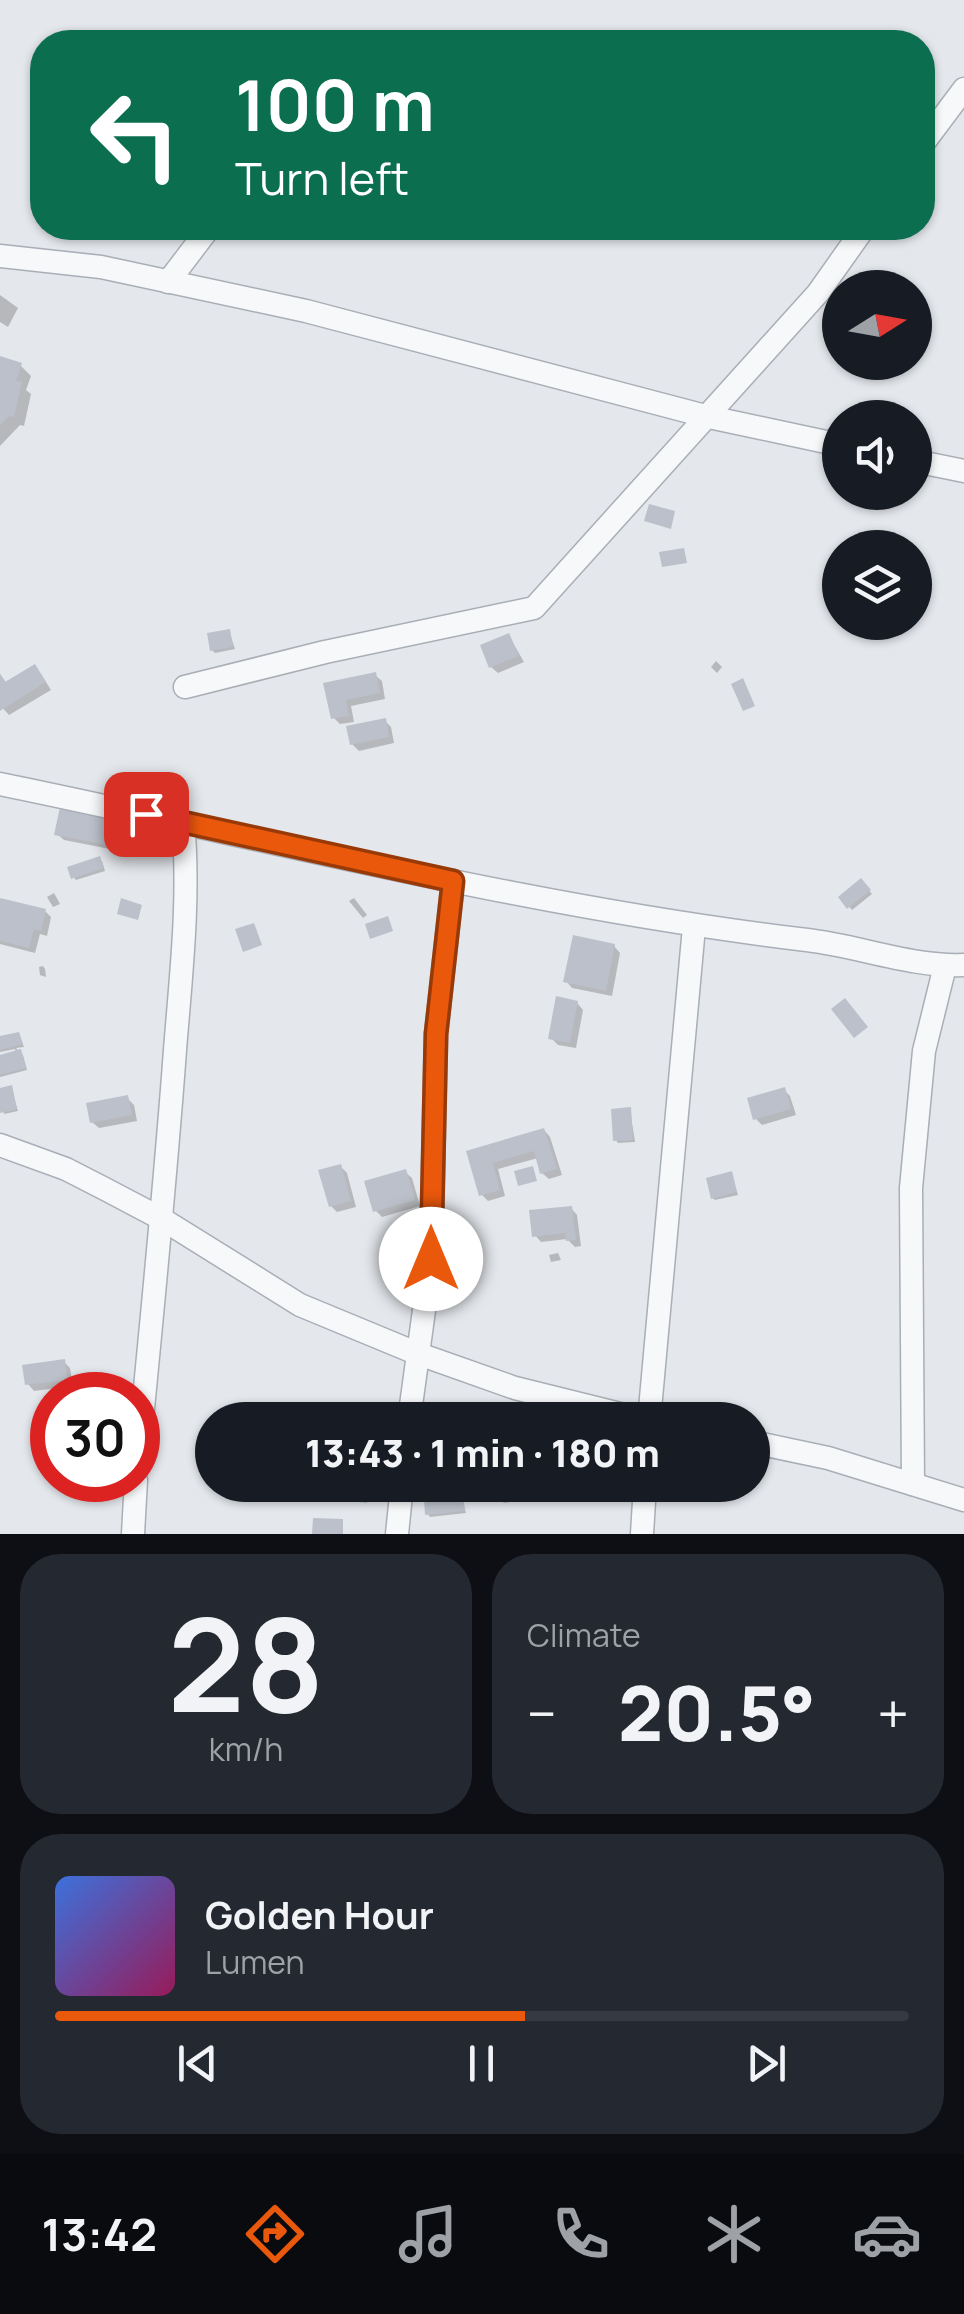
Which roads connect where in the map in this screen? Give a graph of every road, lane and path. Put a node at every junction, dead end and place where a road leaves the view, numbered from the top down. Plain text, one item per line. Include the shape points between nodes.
1 (964, 88) edge
2 (935, 128) edge
3 (201, 240) edge
4 (856, 240) edge
5 (0, 256) edge
6 (168, 282) junction
7 (709, 417) junction
8 (822, 441) edge
9 (932, 464) edge
10 (964, 471) edge
11 (185, 686) dead end
12 (0, 784) edge
13 (182, 822) junction
14 (453, 881) junction
15 (694, 927) junction
16 (954, 966) edge
17 (0, 1145) edge
18 (162, 1219) junction
19 (416, 1353) junction
20 (147, 1372) edge
21 (411, 1402) edge
22 (572, 1402) edge
23 (648, 1402) edge
24 (770, 1446) edge
25 (913, 1484) junction
26 (964, 1500) edge
27 (135, 1502) edge
28 (400, 1502) edge
29 (644, 1502) edge
30 (133, 1534) edge
31 (397, 1534) edge
32 (642, 1534) edge

1 - 2 street
3 - 6 street
4 - 7 street via 818,294
5 - 6 street
6 - 7 street via 306,311
7 - 8 street
7 - 11 street via 534,608
9 - 10 street
12 - 13 street
13 - 14 street
13 - 18 street via 188,874
14 - 15 street
14 - 19 street via 436,1034 431,1259
15 - 16 street via 836,943
15 - 23 street
16 - 25 street via 924,1051 911,1188
17 - 18 street via 66,1169
18 - 19 street via 300,1304
18 - 20 street
19 - 21 street
19 - 22 street
24 - 25 street
25 - 26 street
27 - 30 street
28 - 31 street
29 - 32 street

